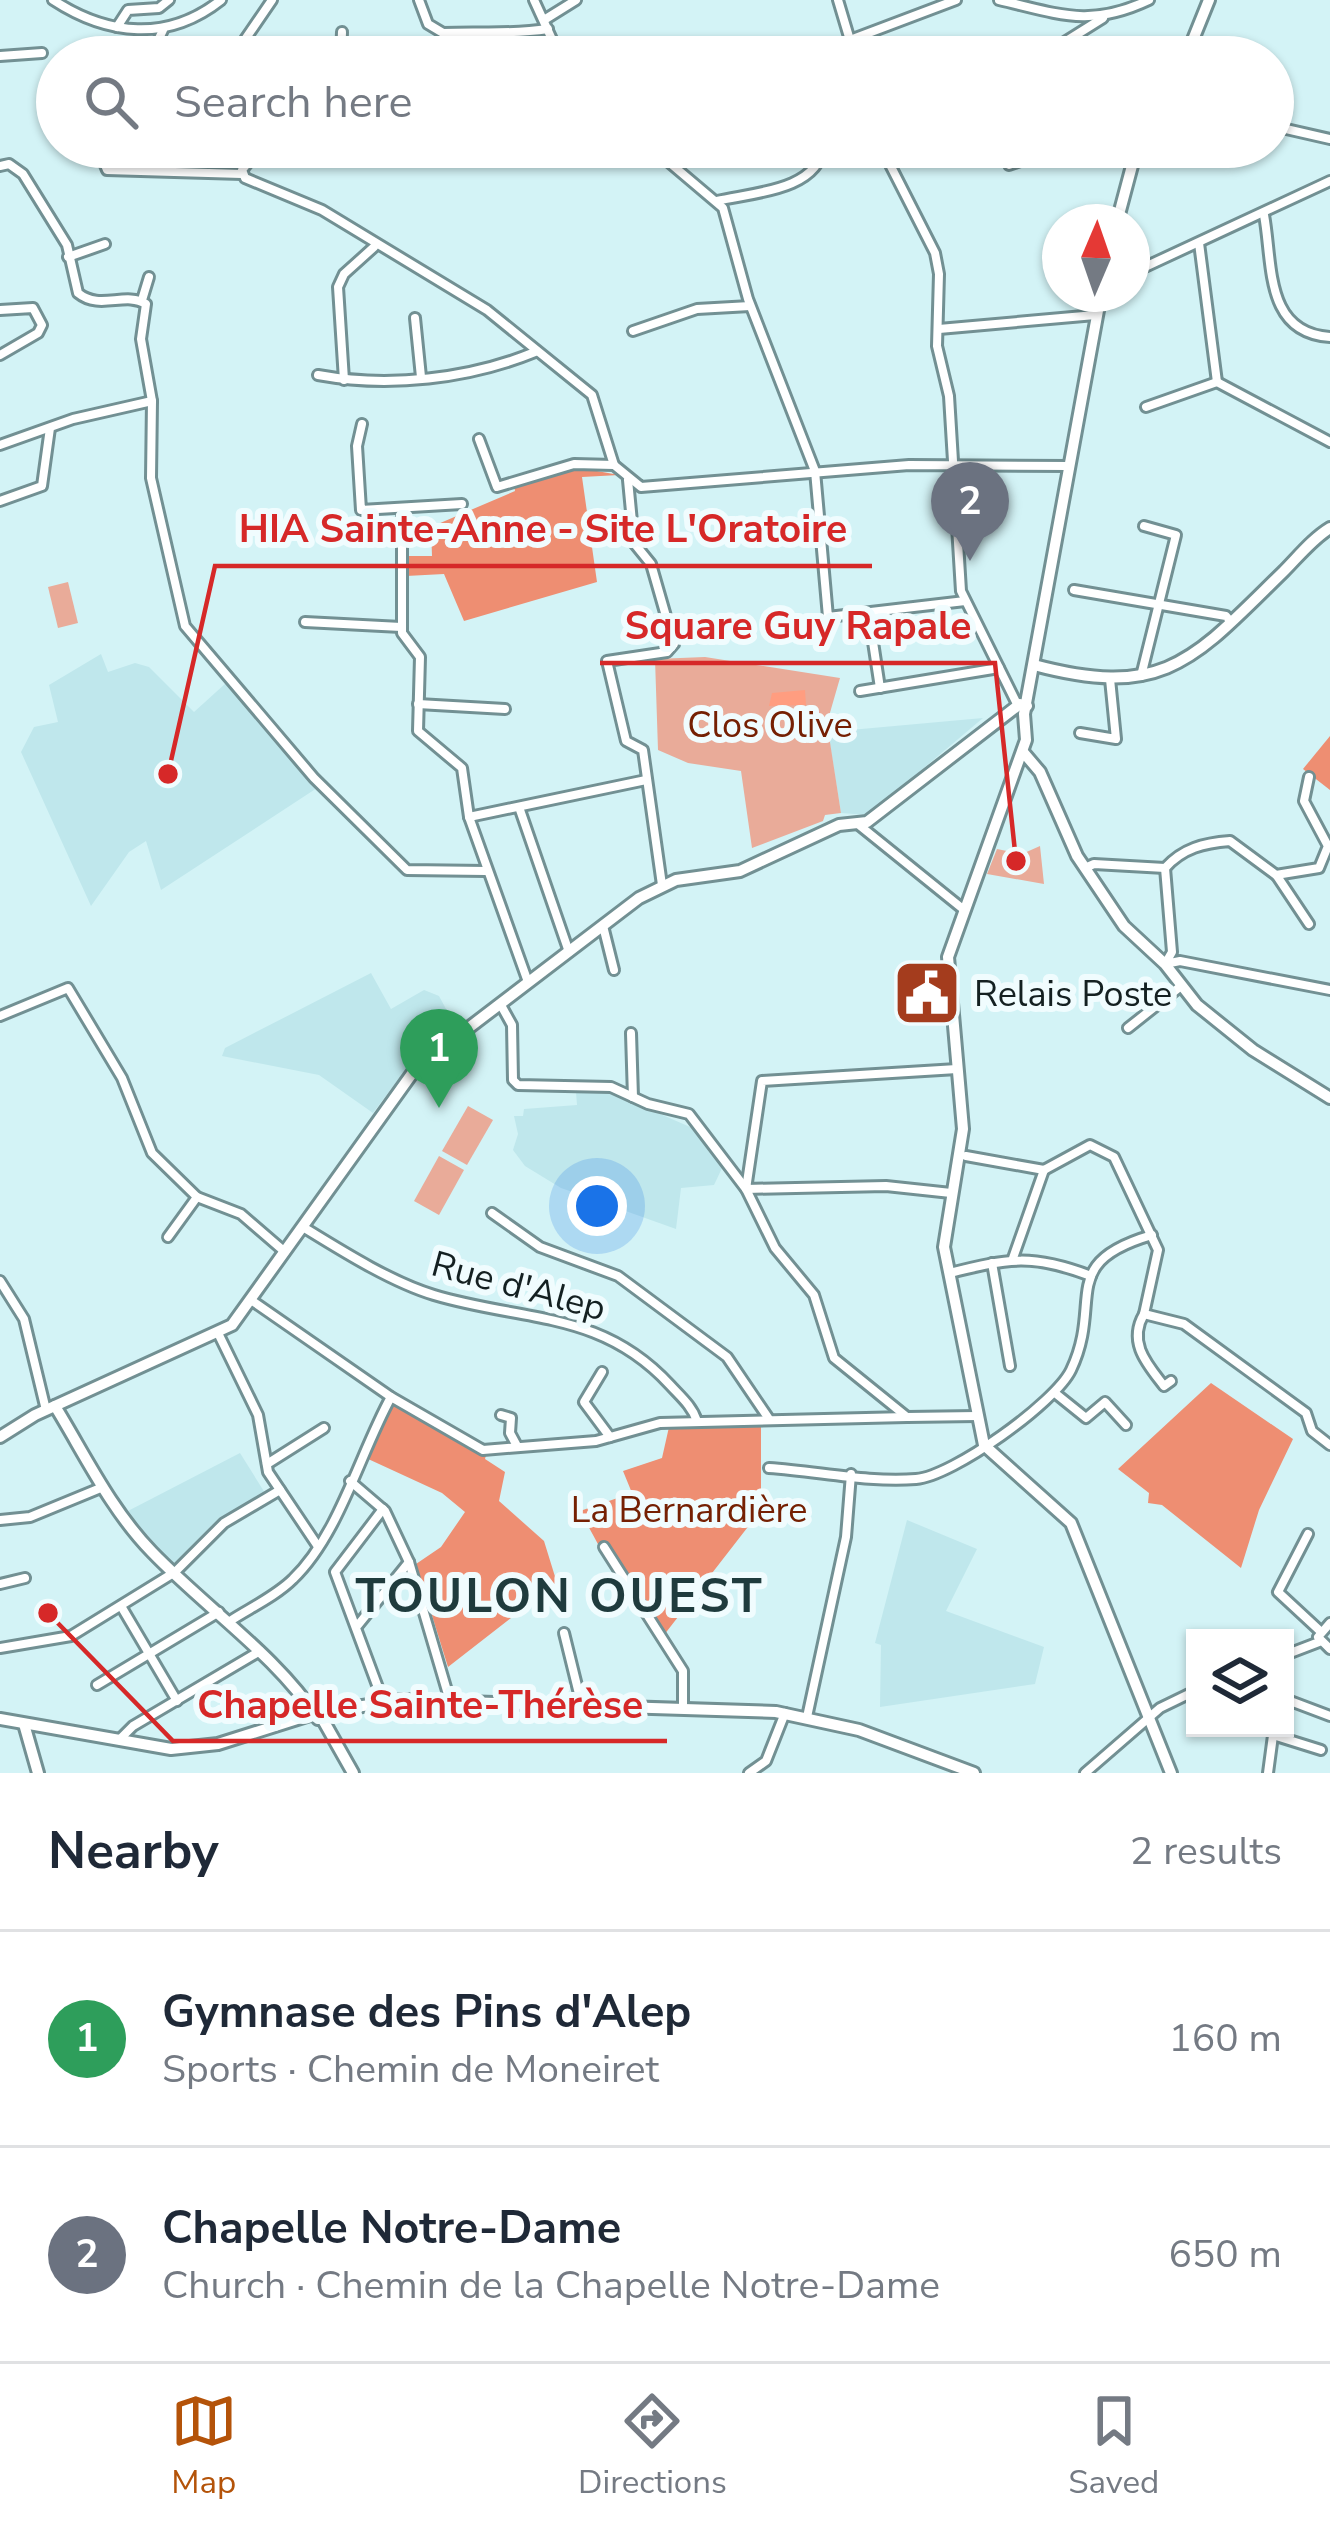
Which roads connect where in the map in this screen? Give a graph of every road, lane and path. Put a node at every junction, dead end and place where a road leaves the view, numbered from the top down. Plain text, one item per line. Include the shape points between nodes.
1 (53, 0) edge
2 (169, 0) edge
3 (220, 0) edge
4 (272, 0) edge
5 (419, 0) edge
6 (534, 0) edge
7 (576, 0) edge
8 (838, 0) edge
9 (956, 0) edge
10 (1149, 0) edge
11 (1209, 0) edge
12 (1004, 1) edge
13 (1102, 18) junction
14 (546, 25) junction
15 (117, 27) junction
16 (163, 30) junction
17 (342, 32) dead end
18 (160, 36) edge
19 (247, 36) edge
20 (341, 36) edge
21 (491, 36) edge
22 (498, 36) edge
23 (551, 36) edge
24 (849, 36) edge
25 (861, 36) edge
26 (1073, 36) edge
27 (1194, 36) edge
28 (36, 53) edge
29 (0, 56) edge
30 (1294, 130) edge
31 (1330, 139) edge
32 (0, 166) edge
33 (106, 168) edge
34 (246, 168) edge
35 (676, 168) edge
36 (811, 168) edge
37 (892, 168) edge
38 (1129, 168) edge
39 (242, 174) junction
40 (1330, 181) edge
41 (717, 201) junction
42 (1121, 204) edge
43 (1264, 215) junction
44 (1199, 243) junction
45 (105, 244) dead end
46 (375, 247) junction
47 (68, 257) junction
48 (1150, 265) edge
49 (149, 277) dead end
50 (142, 300) junction
51 (750, 306) junction
52 (0, 310) edge
53 (1096, 312) edge
54 (1095, 315) junction
55 (415, 318) dead end
56 (939, 329) junction
57 (633, 331) dead end
58 (1330, 337) edge
59 (536, 352) junction
60 (0, 356) edge
61 (318, 375) dead end
62 (421, 377) junction
63 (344, 380) junction
64 (1217, 382) junction
65 (152, 401) junction
66 (1146, 407) dead end
67 (362, 424) dead end
68 (50, 428) junction
69 (479, 440) dead end
70 (1330, 442) edge
71 (0, 445) edge
72 (614, 465) junction
73 (952, 466) junction
74 (1069, 466) junction
75 (814, 471) junction
76 (628, 479) junction
77 (0, 501) edge
78 (462, 504) dead end
79 (402, 510) junction
80 (1144, 526) dead end
81 (1330, 527) edge
82 (1074, 590) dead end
83 (964, 601) junction
84 (1157, 606) junction
85 (305, 622) dead end
86 (1231, 622) junction
87 (401, 627) junction
88 (873, 642) dead end
89 (1034, 665) junction
90 (999, 668) junction
91 (1141, 678) junction
92 (1110, 679) junction
93 (880, 688) junction
94 (860, 691) dead end
95 (418, 704) junction
96 (505, 709) dead end
97 (1022, 709) junction
98 (1080, 733) dead end
99 (1023, 752) junction
100 (1310, 777) dead end
101 (646, 780) junction
102 (519, 807) junction
103 (469, 817) junction
104 (859, 825) junction
105 (1085, 868) junction
106 (1165, 868) junction
107 (1318, 868) junction
108 (486, 871) junction
109 (1276, 875) junction
110 (1330, 876) edge
111 (662, 885) junction
112 (963, 909) junction
113 (1310, 924) dead end
114 (603, 926) junction
115 (569, 952) junction
116 (1166, 964) junction
117 (614, 970) dead end
118 (528, 982) junction
119 (1180, 986) junction
120 (1330, 990) edge
121 (502, 1007) junction
122 (0, 1016) edge
123 (1128, 1028) dead end
124 (631, 1033) dead end
125 (957, 1069) junction
126 (633, 1097) junction
127 (1330, 1098) edge
128 (966, 1156) dead end
129 (1044, 1170) junction
130 (746, 1189) junction
131 (951, 1193) junction
132 (197, 1197) junction
133 (492, 1213) dead end
134 (303, 1228) junction
135 (1152, 1234) junction
136 (168, 1237) dead end
137 (285, 1252) junction
138 (1013, 1258) junction
139 (992, 1263) junction
140 (950, 1274) junction
141 (1091, 1276) junction
142 (0, 1281) edge
143 (251, 1300) junction
144 (1144, 1314) junction
145 (218, 1333) junction
146 (1010, 1366) dead end
147 (602, 1372) dead end
148 (1171, 1381) dead end
149 (574, 1390) dead end
150 (1055, 1393) junction
151 (392, 1397) junction
152 (584, 1402) junction
153 (51, 1408) junction
154 (501, 1414) dead end
155 (977, 1416) junction
156 (907, 1418) junction
157 (770, 1420) junction
158 (697, 1421) junction
159 (1126, 1425) dead end
160 (323, 1428) dead end
161 (0, 1437) edge
162 (610, 1437) junction
163 (985, 1445) junction
164 (1330, 1445) edge
165 (517, 1447) junction
166 (267, 1463) junction
167 (770, 1468) dead end
168 (851, 1474) junction
169 (350, 1481) junction
170 (103, 1487) junction
171 (280, 1490) junction
172 (383, 1509) junction
173 (0, 1520) edge
174 (1308, 1534) dead end
175 (317, 1545) junction
176 (604, 1547) dead end
177 (410, 1562) junction
178 (175, 1573) junction
179 (25, 1579) dead end
180 (0, 1584) edge
181 (122, 1606) junction
182 (220, 1611) junction
183 (230, 1621) junction
184 (1330, 1623) edge
185 (357, 1626) junction
186 (1319, 1630) junction
187 (564, 1633) dead end
188 (1319, 1642) junction
189 (0, 1648) edge
190 (1330, 1649) edge
191 (260, 1651) junction
192 (1294, 1652) edge
193 (150, 1654) junction
194 (97, 1685) dead end
195 (1186, 1695) edge
196 (177, 1701) junction
197 (383, 1701) junction
198 (450, 1701) junction
199 (1294, 1702) edge
200 (582, 1706) junction
201 (683, 1709) junction
202 (1152, 1712) junction
203 (320, 1713) junction
204 (785, 1713) junction
205 (1330, 1716) edge
206 (807, 1717) junction
207 (0, 1719) edge
208 (24, 1724) junction
209 (138, 1726) junction
210 (1273, 1737) edge
211 (1289, 1737) edge
212 (122, 1742) junction
213 (142, 1746) junction
214 (1321, 1750) dead end
215 (38, 1773) edge
216 (353, 1773) edge
217 (749, 1773) edge
218 (974, 1773) edge
219 (1085, 1773) edge
220 (1171, 1773) edge
221 (1268, 1773) edge

1 - 15 street
2 - 15 street via 128,10
3 - 16 street
4 - 19 street
5 - 21 street via 428,24 443,33
6 - 14 street
7 - 14 street
8 - 24 street
9 - 25 street
10 - 13 street
11 - 27 main road
12 - 13 street
13 - 26 street
14 - 22 street
14 - 23 street
15 - 16 street
16 - 18 street
17 - 20 street
28 - 29 street
30 - 31 street
32 - 47 street via 22,174
33 - 39 street
34 - 39 street
35 - 41 street
36 - 41 street via 801,178
37 - 56 street via 935,253
38 - 42 main road
39 - 46 street via 322,210
40 - 43 street
41 - 51 street
43 - 44 street
43 - 58 street via 1269,279 1282,311 1309,336
44 - 48 street
44 - 64 street
45 - 47 street
46 - 59 street via 487,310
46 - 63 street via 338,287
47 - 50 street via 87,300
49 - 50 street
50 - 65 street via 141,355
51 - 57 street via 697,309
51 - 75 street
52 - 60 street via 33,308 42,325
53 - 54 main road
54 - 56 street
54 - 74 main road
55 - 62 street
56 - 73 street
59 - 62 street via 483,373
59 - 72 street via 597,402
61 - 63 street
62 - 63 street
64 - 66 street
64 - 70 street
65 - 68 street
65 - 108 street via 155,503 185,626 202,651 407,870
67 - 79 street via 357,506
68 - 71 street
68 - 77 street via 42,486
69 - 72 street via 497,488 574,464
72 - 76 street
73 - 74 street
73 - 75 street
73 - 83 street
74 - 89 main road
75 - 76 street via 641,487
75 - 83 street via 828,617
76 - 101 street via 634,542 651,564 674,644 607,662 626,741 643,750
78 - 79 street
79 - 87 street
80 - 84 street via 1176,535
81 - 86 main road
82 - 84 street
83 - 90 street
84 - 86 street
84 - 91 street
85 - 87 street
86 - 91 main road via 1178,666
87 - 95 street via 420,658
88 - 93 street
89 - 92 main road
89 - 97 main road
90 - 93 street
90 - 97 street
91 - 92 main road
92 - 98 street via 1116,739
93 - 94 street
95 - 96 street
95 - 103 street via 418,731 462,768
97 - 99 main road
97 - 104 main road
99 - 105 main road
99 - 112 main road
100 - 107 street via 1304,800 1328,846
101 - 102 street
101 - 111 street
102 - 103 street
102 - 115 street
103 - 108 street
104 - 111 main road via 839,825 740,872
104 - 112 street
105 - 106 street
105 - 116 main road via 1117,917
106 - 109 street via 1204,843 1230,841
106 - 116 street via 1172,952
107 - 109 street
107 - 110 street
108 - 118 street
109 - 113 street
111 - 114 main road
112 - 125 main road via 946,973
114 - 115 main road
114 - 117 street
115 - 118 main road
116 - 119 main road
116 - 120 street
118 - 121 main road
119 - 123 street
119 - 127 main road via 1253,1050
121 - 126 street via 512,1025 518,1084 610,1087
121 - 134 main road via 416,1069
122 - 132 street via 68,988 122,1078 152,1153
124 - 126 street
125 - 130 street via 762,1081
125 - 131 main road via 963,1129
126 - 130 street via 700,1123
128 - 129 street
129 - 135 street via 1078,1148 1104,1149
129 - 138 street
130 - 131 street
130 - 156 street via 775,1248 814,1295 834,1358
131 - 140 main road via 944,1238
132 - 136 street
132 - 137 street via 241,1214
133 - 157 street via 540,1247 618,1276 727,1357
134 - 137 main road
134 - 158 street, Rue d'Alep via 431,1294 570,1322 622,1342 643,1355
135 - 141 street via 1118,1243
135 - 144 street via 1159,1262
137 - 143 main road
138 - 139 street
138 - 141 street
139 - 140 street
139 - 146 street
140 - 155 main road
141 - 150 street via 1078,1353
142 - 153 street via 24,1319
143 - 145 main road
143 - 151 street
144 - 148 street via 1138,1328 1146,1370 1164,1386
144 - 164 street via 1184,1324 1306,1413
145 - 153 main road
145 - 166 street via 258,1415
147 - 152 street
149 - 152 street
150 - 159 street via 1086,1418 1106,1402
150 - 163 street
151 - 165 street via 483,1450
151 - 169 street
152 - 162 street
153 - 161 main road
153 - 170 main road
154 - 165 street via 511,1418
155 - 156 street
155 - 163 main road
156 - 157 street
157 - 158 street
158 - 162 street
160 - 166 street
162 - 165 street
163 - 168 street via 920,1479
163 - 202 main road via 1072,1523
166 - 171 street
167 - 168 street
168 - 206 street via 847,1538
169 - 172 street
169 - 175 street
170 - 173 street via 30,1517
170 - 178 main road
171 - 175 street
171 - 178 street via 224,1522
172 - 177 street
172 - 185 street via 335,1572
174 - 186 street via 1278,1592
175 - 183 street via 293,1579
176 - 201 street via 683,1671
177 - 185 street
177 - 198 street
178 - 181 street
178 - 182 main road
179 - 180 street
181 - 189 street via 71,1636
181 - 193 street
182 - 183 main road
182 - 193 street
183 - 191 main road
184 - 186 street
185 - 197 street
186 - 188 street
187 - 200 street
188 - 190 street
188 - 192 street
191 - 196 street
191 - 203 main road
193 - 194 street
193 - 196 street
195 - 202 street
196 - 209 street
197 - 198 main road
197 - 203 main road
198 - 200 main road
199 - 205 street
200 - 201 main road
201 - 204 main road
202 - 219 street
202 - 220 main road
203 - 213 main road via 218,1744
203 - 216 main road
204 - 206 main road
204 - 217 street via 766,1761
206 - 218 main road
207 - 208 main road
208 - 212 main road
208 - 215 main road
209 - 212 street
209 - 213 street
210 - 221 street
211 - 214 street
212 - 213 main road

